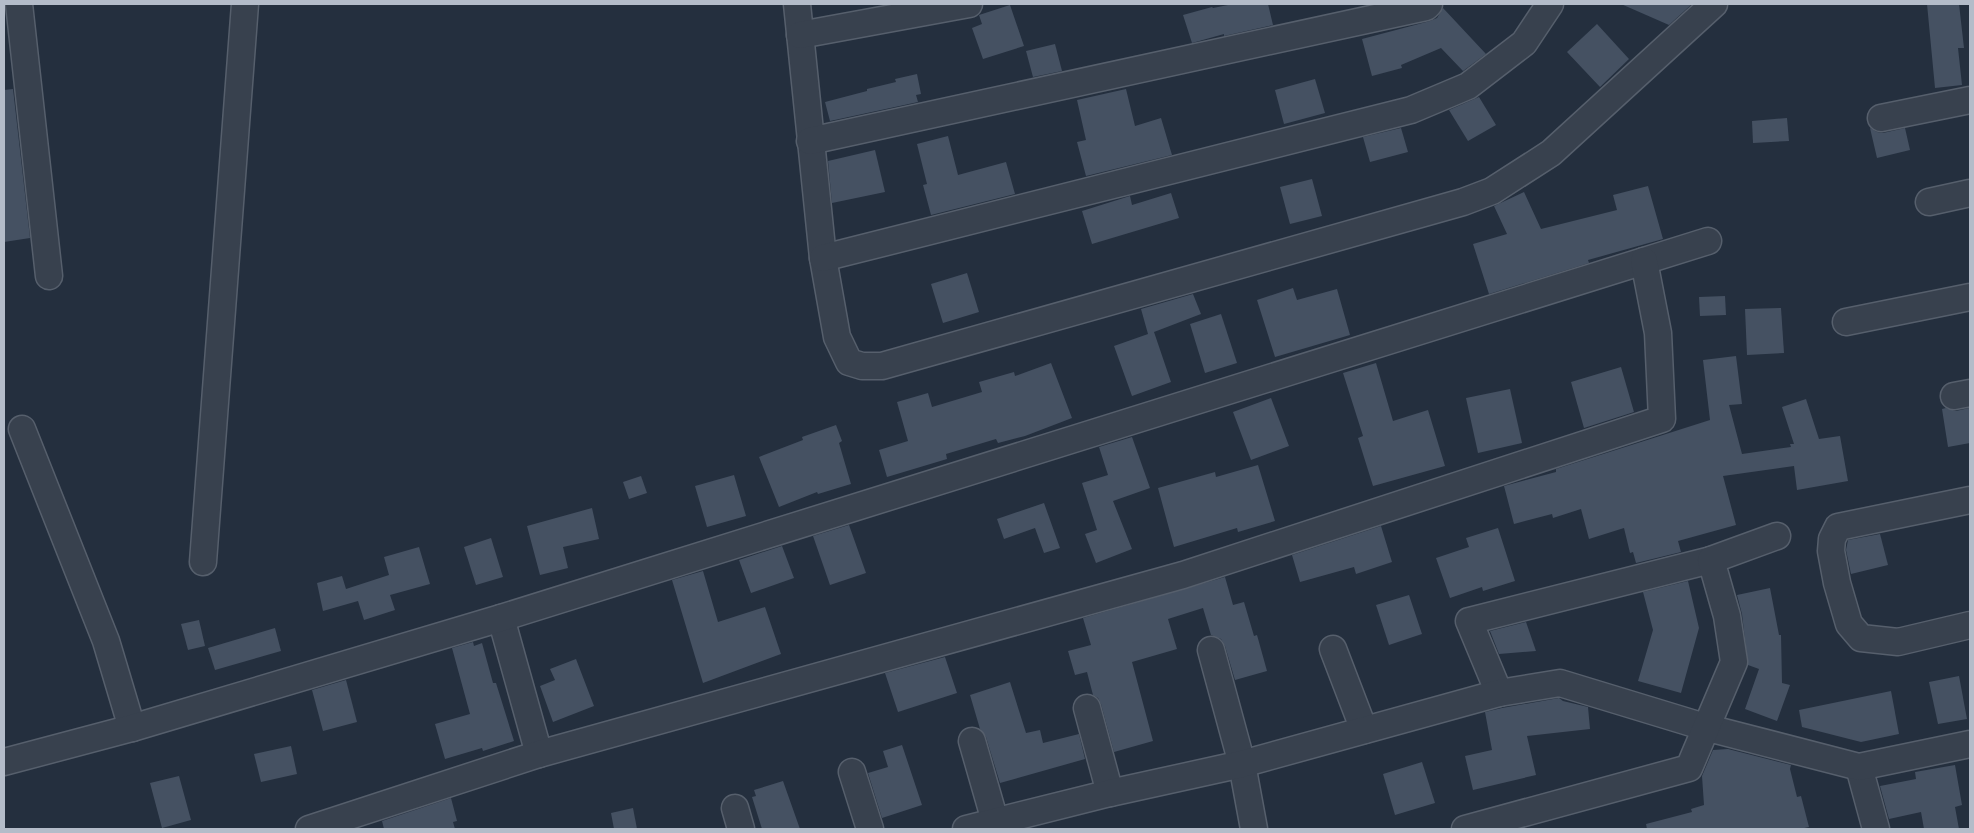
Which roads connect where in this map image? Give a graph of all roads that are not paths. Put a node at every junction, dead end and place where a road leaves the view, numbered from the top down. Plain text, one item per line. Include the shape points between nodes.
1 (19, 4) edge
2 (245, 4) edge
3 (797, 4) edge
4 (969, 4) edge
5 (1429, 4) edge
6 (1550, 4) edge
7 (1714, 4) edge
8 (800, 35) junction
9 (1970, 100) edge
10 (1881, 118) dead end
11 (810, 141) junction
12 (1970, 193) edge
13 (1929, 202) dead end
14 (1708, 241) dead end
15 (823, 258) junction
16 (1644, 261) junction
17 (48, 276) dead end
18 (1970, 298) edge
19 (1846, 322) dead end
20 (22, 429) dead end
21 (1970, 500) edge
22 (1777, 536) dead end
23 (1711, 560) junction
24 (203, 562) dead end
25 (501, 618) junction
26 (1970, 625) edge
27 (1333, 649) dead end
28 (1211, 650) dead end
29 (1499, 693) junction
30 (1087, 708) dead end
31 (132, 728) junction
32 (1708, 728) junction
33 (1364, 730) junction
34 (972, 741) dead end
35 (1970, 744) edge
36 (539, 754) junction
37 (4, 762) edge
38 (1242, 764) junction
39 (1859, 767) junction
40 (852, 772) dead end
41 (1110, 793) junction
42 (995, 821) junction
43 (309, 829) edge
44 (870, 829) edge
45 (966, 829) edge
46 (1254, 829) edge
47 (1465, 829) edge
48 (1876, 829) edge

1 - 17 street
2 - 24 street
3 - 8 street
4 - 8 street
5 - 11 street
6 - 15 street via 1524,43 1468,86 1411,110
7 - 15 street via 1551,153 1492,191 1463,202 882,366 849,362 843,352 837,337
8 - 11 street
9 - 10 street
11 - 15 street
12 - 13 street
14 - 16 street
16 - 25 street
16 - 36 street via 1658,333 1662,419 1183,575
18 - 19 street
20 - 31 street via 106,641
21 - 26 street via 1838,527 1831,551 1849,624 1861,638 1898,642
22 - 23 street
23 - 29 street via 1469,621
23 - 32 street via 1727,616 1734,662
25 - 31 street
25 - 36 street
27 - 33 street
28 - 38 street
29 - 32 street via 1560,683
29 - 33 street
30 - 41 street
31 - 37 street
32 - 39 street
32 - 47 street via 1689,768
33 - 38 street
34 - 42 street
35 - 39 street
36 - 43 street
38 - 41 street
38 - 46 street
39 - 48 street
40 - 44 street
41 - 42 street
42 - 45 street

